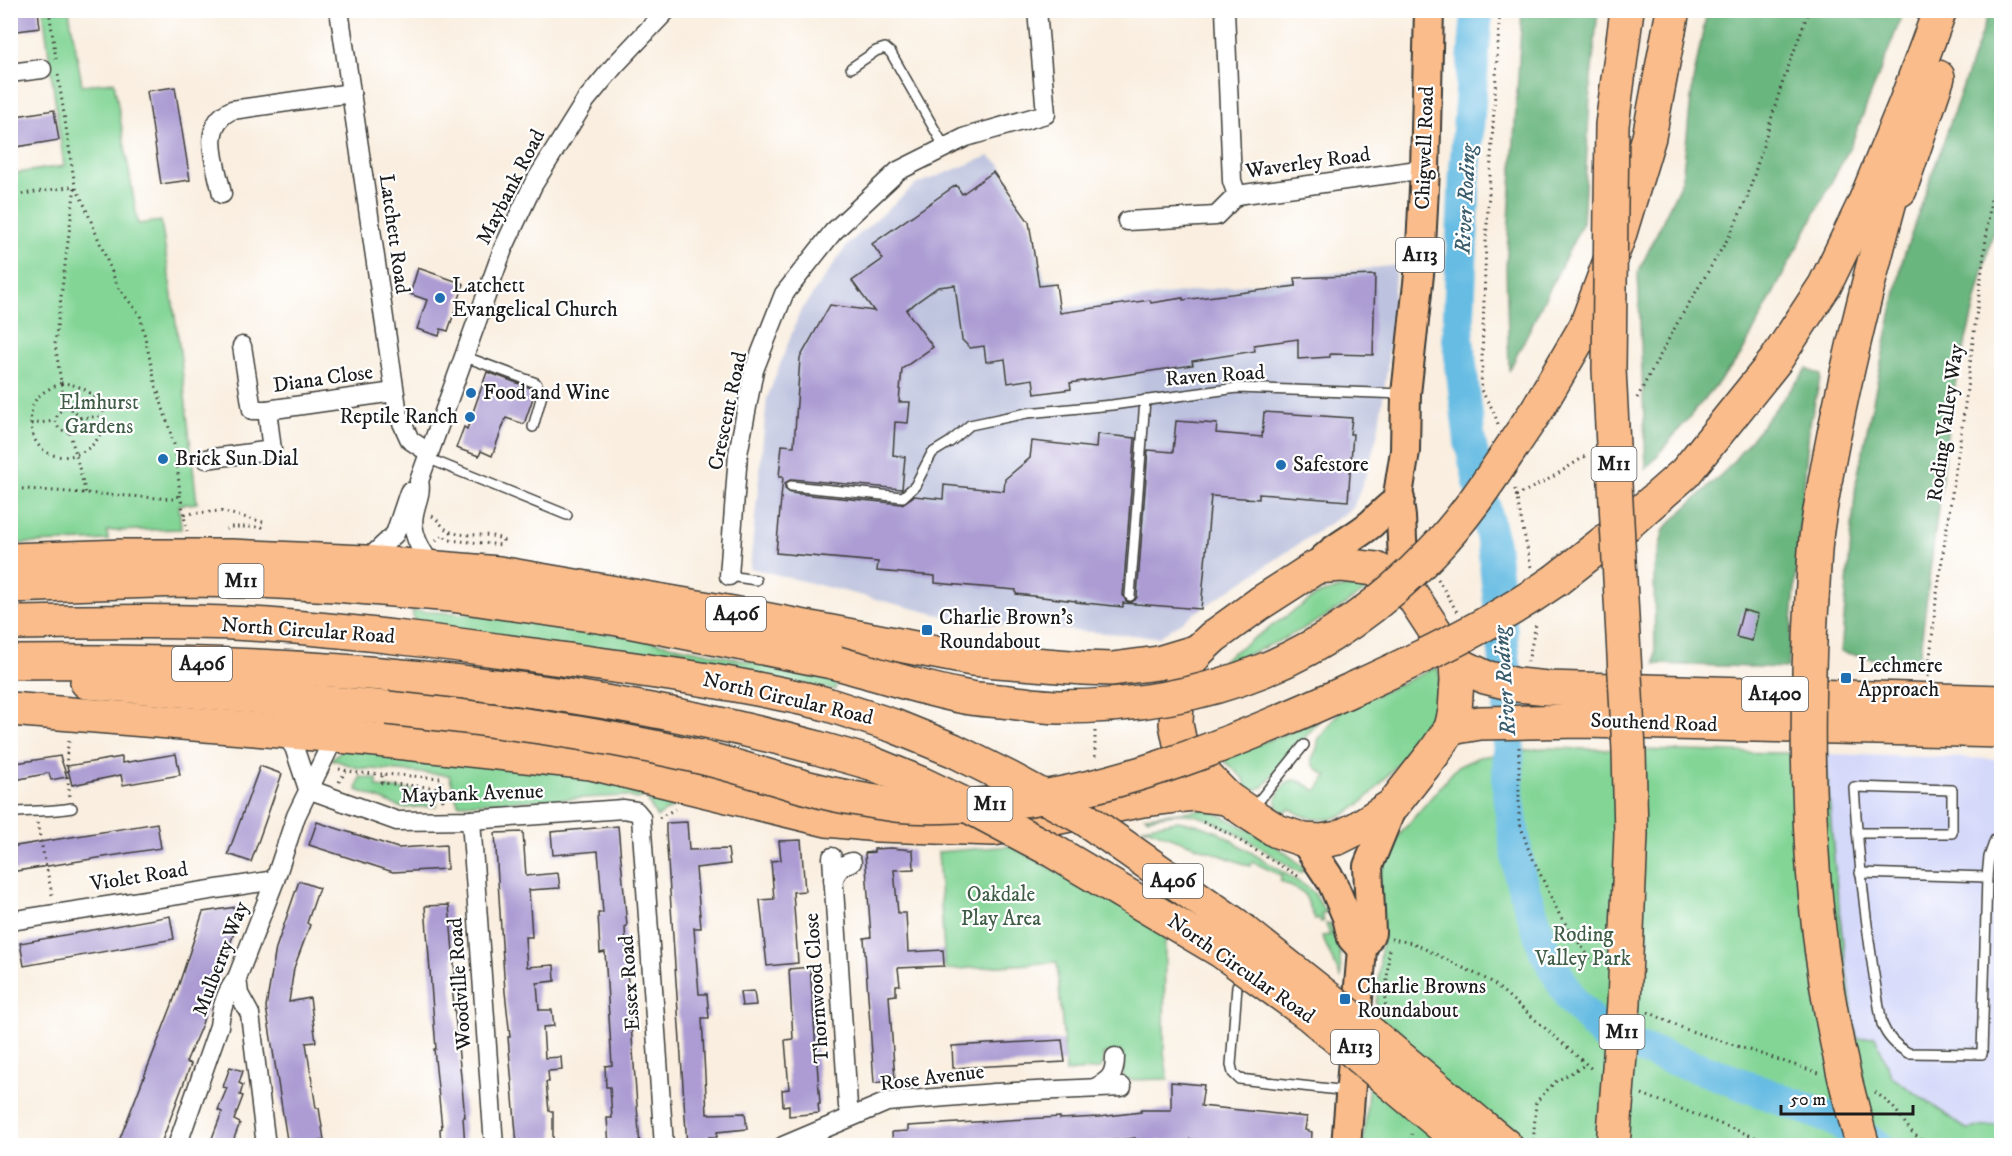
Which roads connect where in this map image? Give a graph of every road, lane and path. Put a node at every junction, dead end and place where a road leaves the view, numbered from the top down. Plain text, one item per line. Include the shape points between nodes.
1 (49, 10) edge
2 (339, 10) edge
3 (668, 10) edge
4 (1037, 10) edge
5 (1225, 10) edge
6 (1429, 10) edge
7 (1500, 10) edge
8 (1627, 10) edge
9 (1673, 10) edge
10 (1809, 10) edge
11 (1940, 10) edge
12 (1947, 10) edge
13 (1962, 10) edge
14 (851, 68) dead end
15 (42, 69) dead end
16 (10, 73) edge
17 (351, 93) junction
18 (944, 146) junction
19 (1425, 169) junction
20 (2001, 171) edge
21 (75, 186) junction
22 (222, 194) dead end
23 (1238, 195) junction
24 (10, 196) edge
25 (1127, 221) dead end
26 (1859, 314) junction
27 (242, 346) dead end
28 (463, 356) junction
29 (61, 383) junction
30 (394, 392) junction
31 (1406, 394) junction
32 (1145, 400) junction
33 (1634, 404) dead end
34 (65, 407) junction
35 (267, 410) junction
36 (104, 416) junction
37 (80, 418) junction
38 (55, 422) junction
39 (31, 424) junction
40 (533, 427) dead end
41 (1499, 429) dead end
42 (70, 433) junction
43 (1590, 453) dead end
44 (427, 455) junction
45 (75, 456) junction
46 (206, 459) dead end
47 (418, 481) junction
48 (1514, 484) dead end
49 (791, 486) dead end
50 (10, 488) edge
51 (86, 494) junction
52 (180, 495) junction
53 (1516, 496) junction
54 (1400, 499) junction
55 (185, 514) junction
56 (424, 515) dead end
57 (567, 515) dead end
58 (186, 529) dead end
59 (223, 532) dead end
60 (443, 535) dead end
61 (503, 545) junction
62 (503, 555) dead end
63 (10, 560) edge
64 (365, 562) junction
65 (432, 567) junction
66 (1316, 567) junction
67 (1532, 574) dead end
68 (729, 576) joint
69 (1419, 577) junction
70 (756, 580) dead end
71 (10, 586) edge
72 (1130, 596) dead end
73 (471, 597) junction
74 (1459, 615) dead end
75 (13, 623) edge
76 (1536, 623) dead end
77 (1198, 651) junction
78 (10, 662) edge
79 (1456, 663) junction
80 (1522, 674) junction
81 (10, 677) edge
82 (1928, 680) dead end
83 (1996, 706) edge
84 (10, 709) edge
85 (1466, 725) junction
86 (1095, 730) dead end
87 (1517, 730) junction
88 (282, 731) junction
89 (72, 733) dead end
90 (339, 735) junction
91 (1304, 745) dead end
92 (1095, 765) dead end
93 (382, 774) junction
94 (337, 787) dead end
95 (442, 788) junction
96 (308, 789) junction
97 (684, 804) dead end
98 (444, 805) dead end
99 (1393, 805) junction
100 (1238, 806) junction
101 (72, 808) joint
102 (34, 809) junction
103 (10, 813) edge
104 (647, 819) junction
105 (1194, 819) dead end
106 (471, 820) junction
107 (1857, 833) junction
108 (1304, 840) junction
109 (2001, 842) edge
110 (832, 857) dead end
111 (852, 862) dead end
112 (1860, 873) junction
113 (1987, 877) junction
114 (833, 879) junction
115 (1303, 879) dead end
116 (275, 880) junction
117 (56, 913) junction
118 (10, 921) edge
119 (1390, 938) junction
120 (1372, 944) junction
121 (237, 978) junction
122 (1605, 979) dead end
123 (1237, 986) dead end
124 (1644, 1010) dead end
125 (1384, 1021) dead end
126 (219, 1026) junction
127 (252, 1031) junction
128 (1114, 1058) dead end
129 (1585, 1065) junction
130 (1594, 1071) dead end
131 (1823, 1074) dead end
132 (1122, 1087) dead end
133 (1095, 1088) junction
134 (1870, 1088) dead end
135 (1351, 1092) junction
136 (1638, 1092) dead end
137 (852, 1115) junction
138 (177, 1146) edge
139 (266, 1146) edge
140 (494, 1146) edge
141 (664, 1146) edge
142 (783, 1146) edge
143 (1346, 1146) edge
144 (1466, 1146) edge
145 (1506, 1146) edge
146 (1533, 1146) edge
147 (1613, 1146) edge
148 (1778, 1146) edge
149 (1863, 1146) edge
150 (1934, 1146) edge

1 - 21 path
2 - 17 street, Latchett Road
3 - 28 street, Maybank Road via 615,64 558,144 502,249
4 - 18 street, Crescent Road via 1046,114
5 - 23 street, Waverley Road via 1232,181
6 - 19 main road, Chigwell Road / A113
7 - 41 path via 1481,390
8 - 147 highway, M11, bridge via 1612,125 1609,369 1631,834 1625,993
9 - 73 highway, M11, bridge via 1649,137 1619,236 1586,326 1538,410 1474,501 1410,574 1342,630 1279,665 1189,694 1140,702 1058,707 960,696 837,663 618,619
10 - 33 path via 1747,198
11 - 81 highway, M11, bridge via 1864,204 1825,285 1776,360 1685,473 1626,525 1497,619 1282,721 1117,781 1046,798 980,805 897,805 820,792 694,755 483,718
12 - 26 highway via 1917,97
13 - 26 highway
14 - 18 lane via 876,51 885,48 891,53
15 - 16 street
17 - 22 street via 224,114 215,123 211,137
17 - 30 street, Latchett Road
18 - 68 street, Crescent Road via 898,171 873,194 833,232 784,294 754,369 738,454
19 - 23 street, Waverley Road
19 - 31 main road, Chigwell Road / A113 via 1420,265
20 - 82 path, Roding Valley Way via 1991,199
21 - 24 path
21 - 29 path via 55,344
21 - 52 path via 118,287 140,315 176,451
23 - 25 street via 1216,216
26 - 149 highway, bridge via 1817,531 1807,762 1811,844 1830,1013
27 - 35 street, Diana Close via 252,410
28 - 40 lane via 536,383 542,395
28 - 44 street, Maybank Road
29 - 34 path
29 - 36 path via 91,392
29 - 39 path via 37,398
30 - 35 street, Diana Close
30 - 44 street, Latchett Road via 403,429
31 - 32 lane, Raven Road via 1237,388
31 - 54 main road, Chigwell Road / A113
32 - 49 lane, Raven Road via 1027,413 970,425 932,453 915,486 903,497
32 - 72 lane
34 - 37 path
34 - 38 path
35 - 46 street via 272,450
36 - 37 path
36 - 45 path via 103,429 96,441
37 - 42 path
38 - 39 path
38 - 42 path via 59,429
39 - 45 path via 39,447 55,457
42 - 45 path
43 - 53 path
44 - 47 street, Maybank Road
44 - 57 lane
45 - 51 path
47 - 64 street, Maybank Road via 411,486 395,534
47 - 65 street, Maybank Road via 421,488 413,515 414,529
48 - 53 path
50 - 51 path
51 - 52 path via 173,499
52 - 55 path
53 - 67 path
54 - 66 main road, A113 via 1326,554
54 - 69 main road, Chigwell Road / A113
55 - 58 path
55 - 59 path via 220,511 263,522 261,527 230,527
56 - 61 path via 434,517 448,531 495,536 503,540
60 - 61 path via 449,540
61 - 62 path
63 - 64 highway, A406 via 232,556
64 - 65 highway, A406
65 - 77 highway, A406 via 523,577 972,659 1112,669 1158,663
66 - 69 highway, A113 via 1342,565
66 - 77 highway, A113 via 1260,603
68 - 70 lane
69 - 74 path
69 - 79 highway
71 - 73 highway, M11 via 260,581
73 - 75 highway via 452,602 270,602 53,610
75 - 145 highway, North Circular Road / A406, bridge via 252,624 381,635 755,687 894,726 953,750 1085,819 1236,925
76 - 80 path
77 - 100 highway, A113 via 1182,680 1177,701 1181,748
78 - 144 highway, North Circular Road / A406, bridge via 249,665 393,675 574,697 741,728 871,763 970,807 1053,851 1221,951 1310,1015
79 - 80 highway, Southend Road / A1400 via 1485,677
79 - 85 highway, A113 via 1456,695
80 - 83 highway, Southend Road / A1400 via 1548,688
83 - 87 highway, Southend Road / A1400
84 - 88 highway
85 - 87 highway, Southend Road / A1400
85 - 99 highway, A113 via 1434,753
86 - 92 path
87 - 122 path via 1520,821 1528,848 1560,916
88 - 90 highway
88 - 96 street via 294,747
89 - 101 path via 66,765
90 - 96 street, Mulberry Way
90 - 100 highway via 591,763 827,820 897,826 993,829 1193,794
91 - 100 lane
93 - 94 path via 346,771
93 - 95 path via 441,778
93 - 95 path via 382,783
95 - 98 path
96 - 106 street, Maybank Avenue via 397,821
96 - 116 street, Mulberry Way
97 - 104 path
99 - 108 highway, A113 via 1338,838
99 - 120 main road, A113 via 1368,866
100 - 108 highway, A113 via 1276,831
101 - 102 lane via 49,812
102 - 103 lane
102 - 117 path
104 - 106 street, Maybank Avenue via 636,811 623,809
104 - 141 street, Essex Road
105 - 115 path via 1220,828
106 - 140 street, Woodville Road
107 - 107 lane via 1854,787 1952,790 1952,833
107 - 112 lane
108 - 120 main road via 1332,882 1352,938
109 - 113 lane via 1995,840
110 - 114 street, Thornwood Close
111 - 114 street via 838,869
112 - 113 lane
112 - 113 lane via 1882,1024 1886,1035 1908,1053 1982,1054
114 - 137 street, Thornwood Close via 848,1106
116 - 117 street, Violet Road
116 - 121 street, Mulberry Way
117 - 118 street, Violet Road
119 - 120 path
119 - 125 path
119 - 129 path via 1413,943 1492,982
120 - 135 main road, A113
121 - 126 street, Mulberry Way via 229,989
121 - 127 street
123 - 135 lane via 1231,1065 1239,1079
124 - 131 path via 1686,1029
126 - 127 street via 234,1025
126 - 138 street, Mulberry Way
127 - 139 street
128 - 133 street via 1115,1070 1110,1080
129 - 130 path
129 - 146 path via 1555,1082 1536,1102
132 - 133 street, Rose Avenue
133 - 137 street, Rose Avenue via 887,1102
134 - 150 path via 1892,1106 1919,1140
135 - 143 main road, A113
136 - 148 path
137 - 142 street, Rose Avenue

